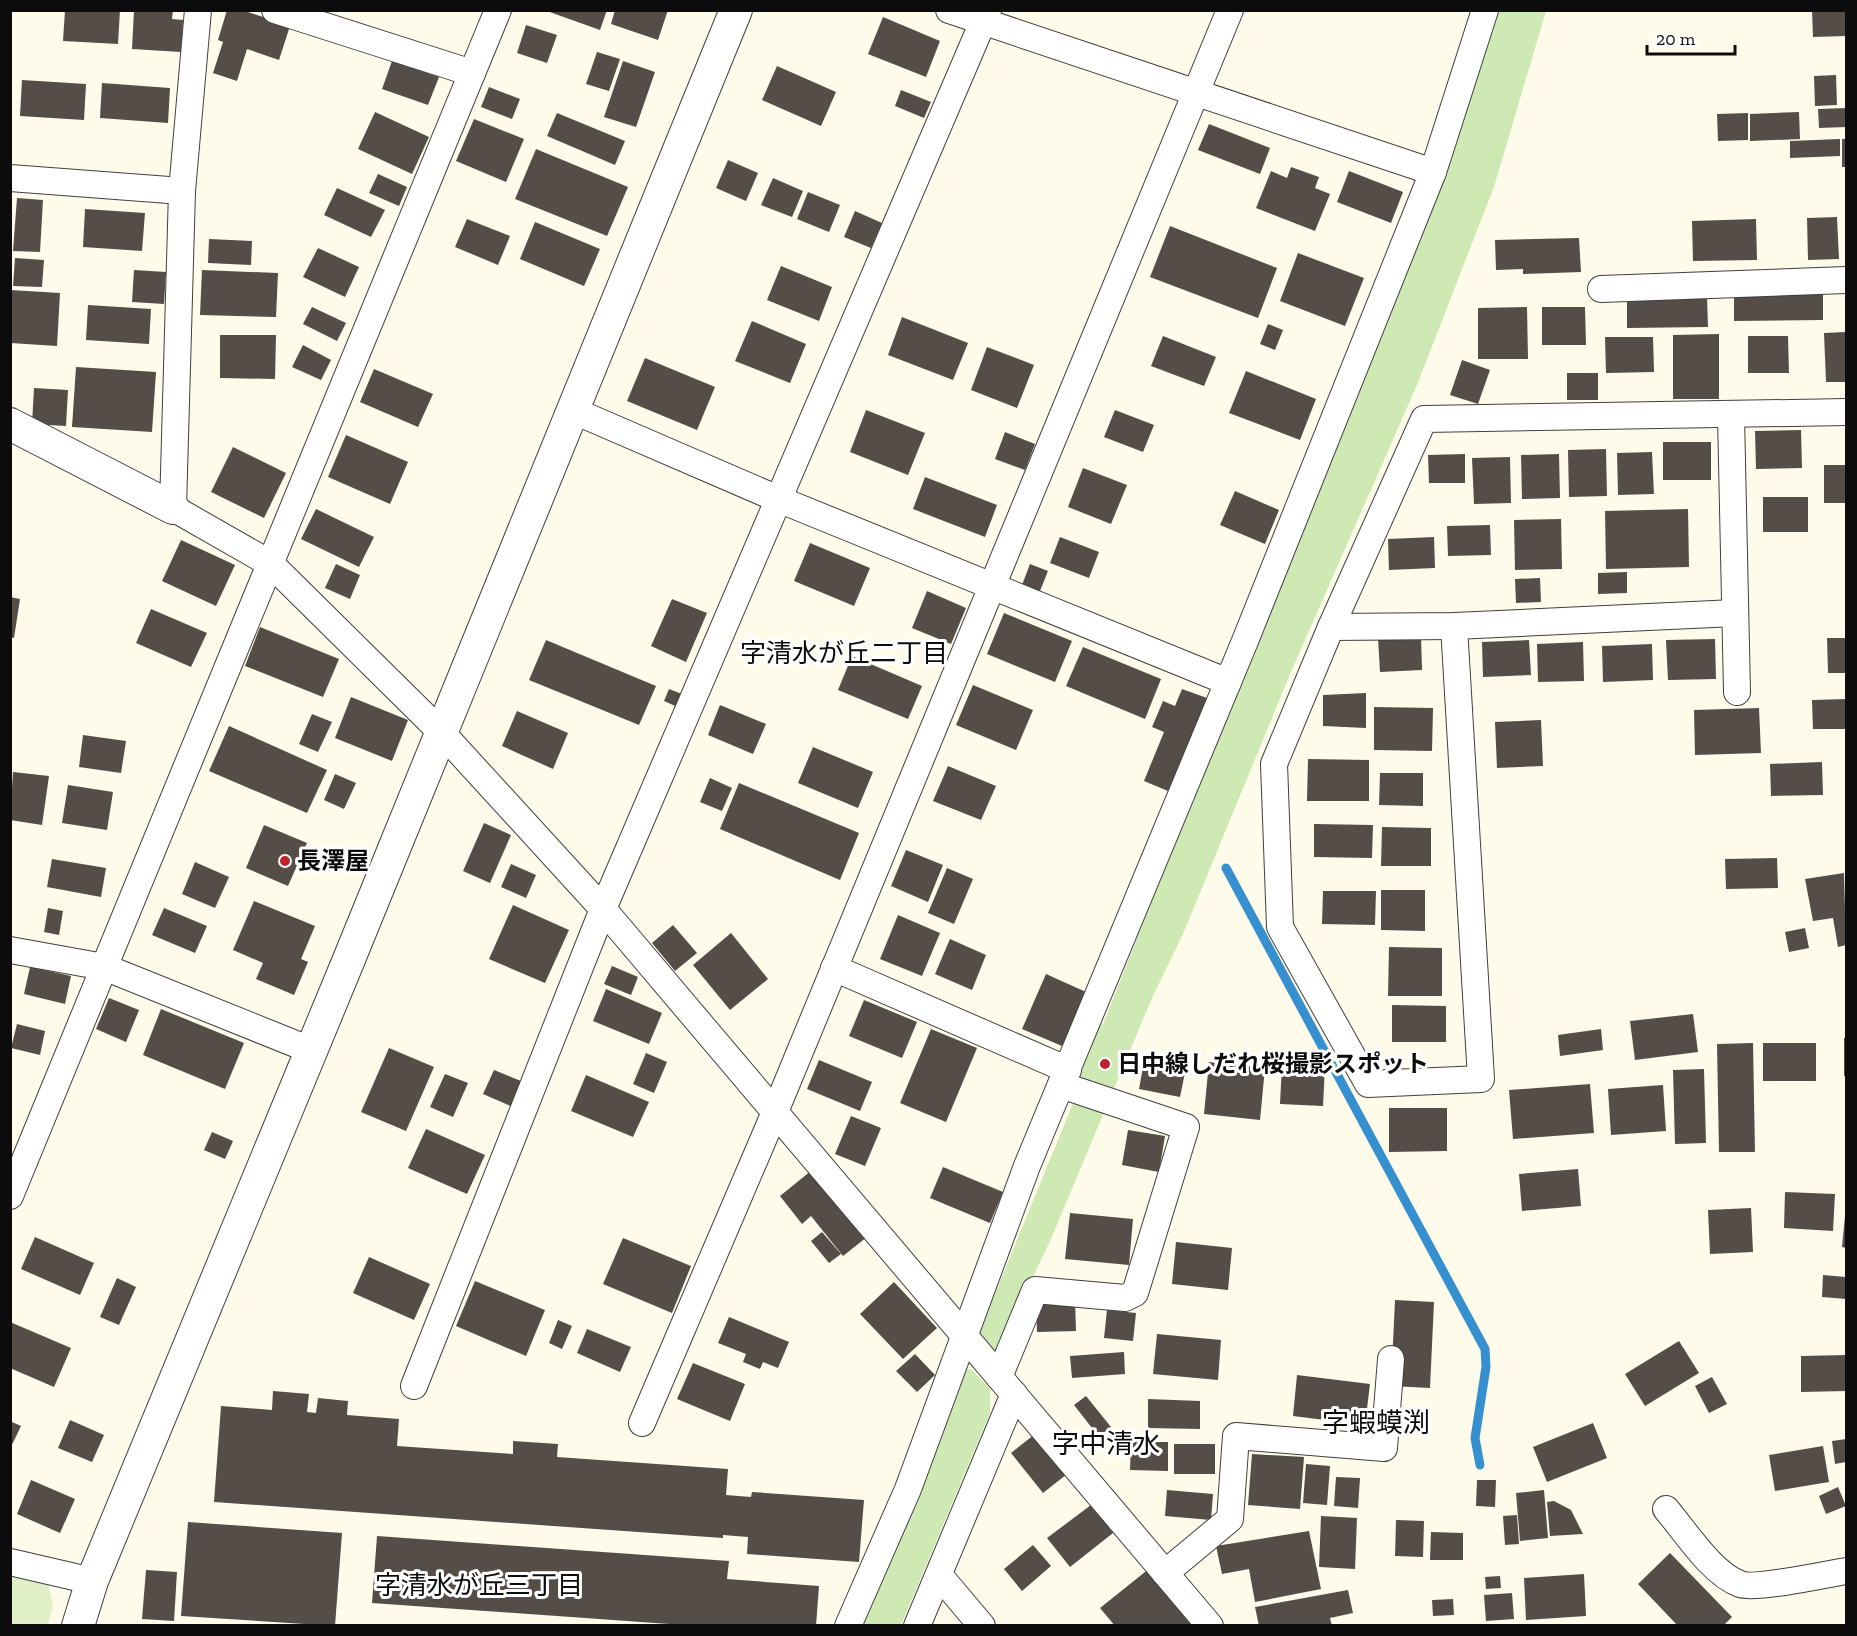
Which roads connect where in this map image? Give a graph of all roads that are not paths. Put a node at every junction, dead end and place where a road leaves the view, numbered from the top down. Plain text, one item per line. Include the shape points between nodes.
1 (198, 10) edge
2 (276, 10) edge
3 (498, 10) edge
4 (736, 10) edge
5 (949, 10) edge
6 (1230, 10) edge
7 (1485, 10) edge
8 (986, 16) edge
9 (472, 73) junction
10 (1197, 94) junction
11 (1433, 172) junction
12 (10, 178) edge
13 (183, 191) junction
14 (1846, 280) edge
15 (1601, 290) dead end
16 (572, 410) junction
17 (1846, 412) edge
18 (1731, 416) junction
19 (10, 424) edge
20 (778, 499) junction
21 (173, 508) junction
22 (272, 564) junction
23 (991, 585) junction
24 (1735, 612) junction
25 (1454, 626) junction
26 (1331, 627) junction
27 (1228, 682) junction
28 (1737, 692) dead end
29 (443, 734) junction
30 (603, 909) junction
31 (10, 950) edge
32 (104, 967) junction
33 (834, 968) junction
34 (313, 1051) junction
35 (1064, 1077) junction
36 (775, 1112) junction
37 (17, 1161) edge
38 (10, 1197) edge
39 (965, 1337) junction
40 (1391, 1359) dead end
41 (414, 1386) dead end
42 (1007, 1386) junction
43 (642, 1423) dead end
44 (1666, 1509) dead end
45 (10, 1562) edge
46 (1846, 1571) edge
47 (1165, 1573) junction
48 (939, 1575) junction
49 (92, 1581) junction
50 (78, 1626) edge
51 (848, 1626) edge
52 (917, 1626) edge
53 (982, 1626) edge
54 (1210, 1626) edge

1 - 13 street
2 - 9 street
3 - 9 street
4 - 16 street
5 - 8 street
6 - 10 street
7 - 11 street
8 - 10 street
8 - 20 street
9 - 22 street
10 - 11 street
10 - 23 street
11 - 27 street
12 - 13 street
13 - 21 street
14 - 15 street
16 - 20 street
16 - 29 street
17 - 18 street
18 - 24 street
18 - 26 street via 1424,419
19 - 21 street
20 - 23 street
20 - 30 street
21 - 22 street
22 - 29 street
22 - 32 street
23 - 27 street
23 - 33 street
24 - 25 street
24 - 28 street
25 - 26 street
25 - 26 street via 1481,1079 1368,1084 1280,927 1274,764
27 - 35 street
29 - 30 street
29 - 34 street
30 - 36 street
30 - 41 street
31 - 32 street
32 - 34 street
32 - 37 street
33 - 35 street
33 - 36 street
34 - 49 street
35 - 39 street
35 - 42 street via 1186,1126 1135,1293 1125,1298 1035,1290
36 - 39 street
36 - 43 street
37 - 38 street
39 - 42 street
39 - 51 street via 908,1489
40 - 47 street via 1384,1448 1236,1436 1230,1519
42 - 47 street
42 - 48 street
44 - 46 street via 1714,1566 1741,1585
45 - 49 street
47 - 54 street
48 - 52 street
48 - 53 street
49 - 50 street

